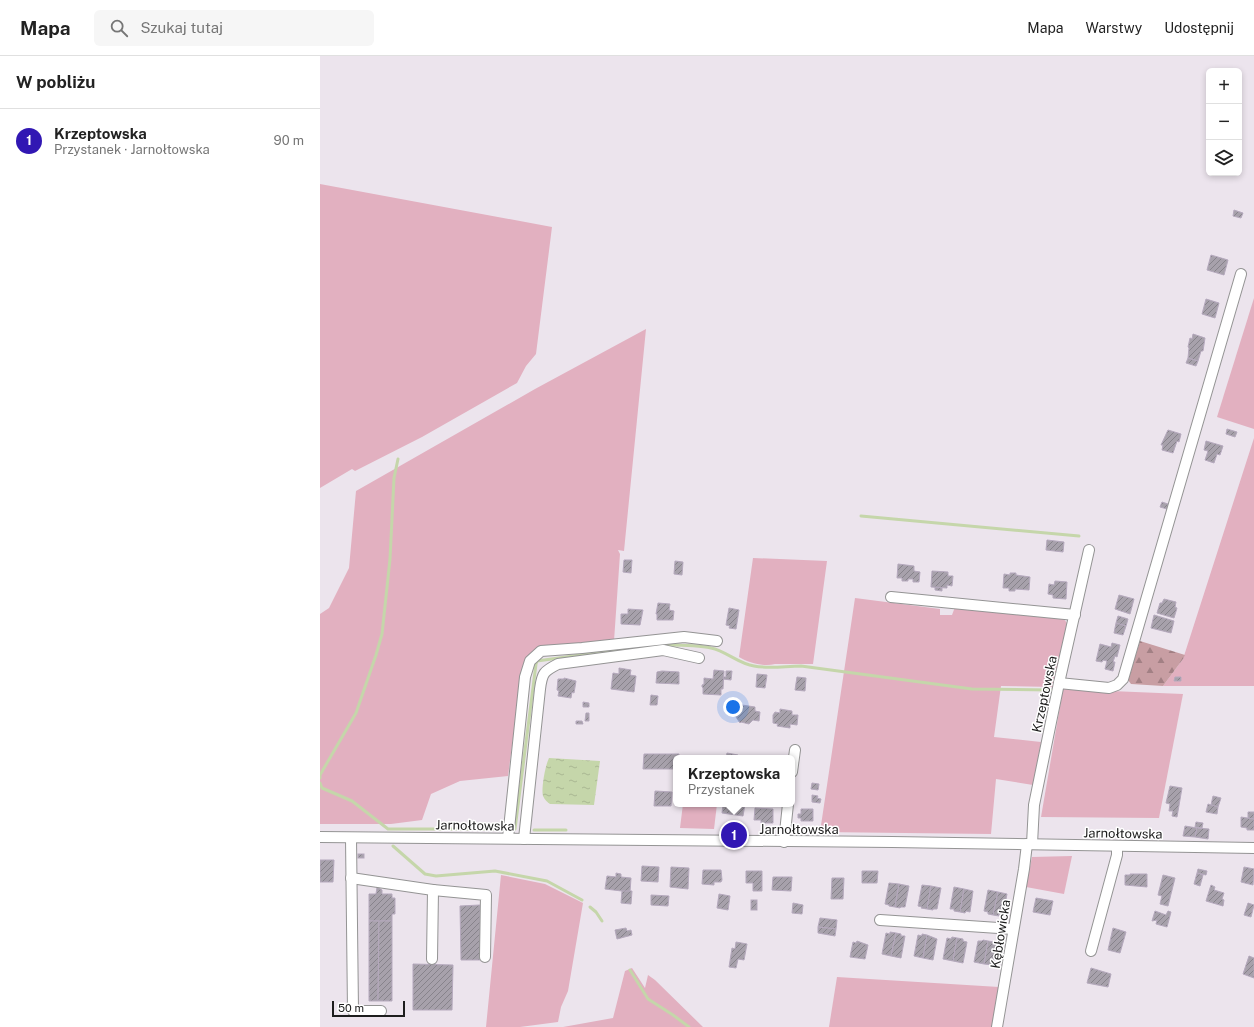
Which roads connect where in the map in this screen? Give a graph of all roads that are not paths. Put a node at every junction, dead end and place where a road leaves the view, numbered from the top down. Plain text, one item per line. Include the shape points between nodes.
1 (1241, 274) dead end
2 (1090, 550) dead end
3 (892, 597) dead end
4 (1075, 615) junction
5 (663, 639) junction
6 (717, 640) dead end
7 (663, 650) junction
8 (699, 658) dead end
9 (1059, 683) junction
10 (795, 750) dead end
11 (794, 755) edge
12 (788, 807) edge
13 (320, 837) edge
14 (351, 838) junction
15 (508, 838) junction
16 (524, 839) junction
17 (784, 842) junction
18 (1029, 844) junction
19 (1117, 846) junction
20 (1254, 848) edge
21 (351, 878) junction
22 (433, 890) junction
23 (880, 920) dead end
24 (1013, 929) junction
25 (1091, 951) dead end
26 (486, 956) dead end
27 (432, 959) dead end
28 (381, 1011) dead end
29 (997, 1027) edge

1 - 9 street via 1123,679 1109,688
2 - 4 street, Krzeptowska
3 - 4 street
4 - 9 street, Krzeptowska
5 - 6 street via 684,637
5 - 7 street
5 - 15 street via 541,651 530,661 525,677
7 - 8 street
7 - 16 street via 558,664 545,671 540,688
9 - 18 street, Krzeptowska via 1034,805
10 - 11 street
12 - 17 street
13 - 14 street, Jarnołtowska
14 - 15 street, Jarnołtowska
14 - 21 street
15 - 16 street, Jarnołtowska
16 - 17 street, Jarnołtowska
17 - 18 street, Jarnołtowska
18 - 19 street, Jarnołtowska
18 - 24 street, Kębłowicka
19 - 20 street, Jarnołtowska
19 - 25 street via 1117,855
21 - 22 street
21 - 28 street via 353,1011
22 - 26 street via 486,895
22 - 27 street
23 - 24 street
24 - 29 street, Kębłowicka

